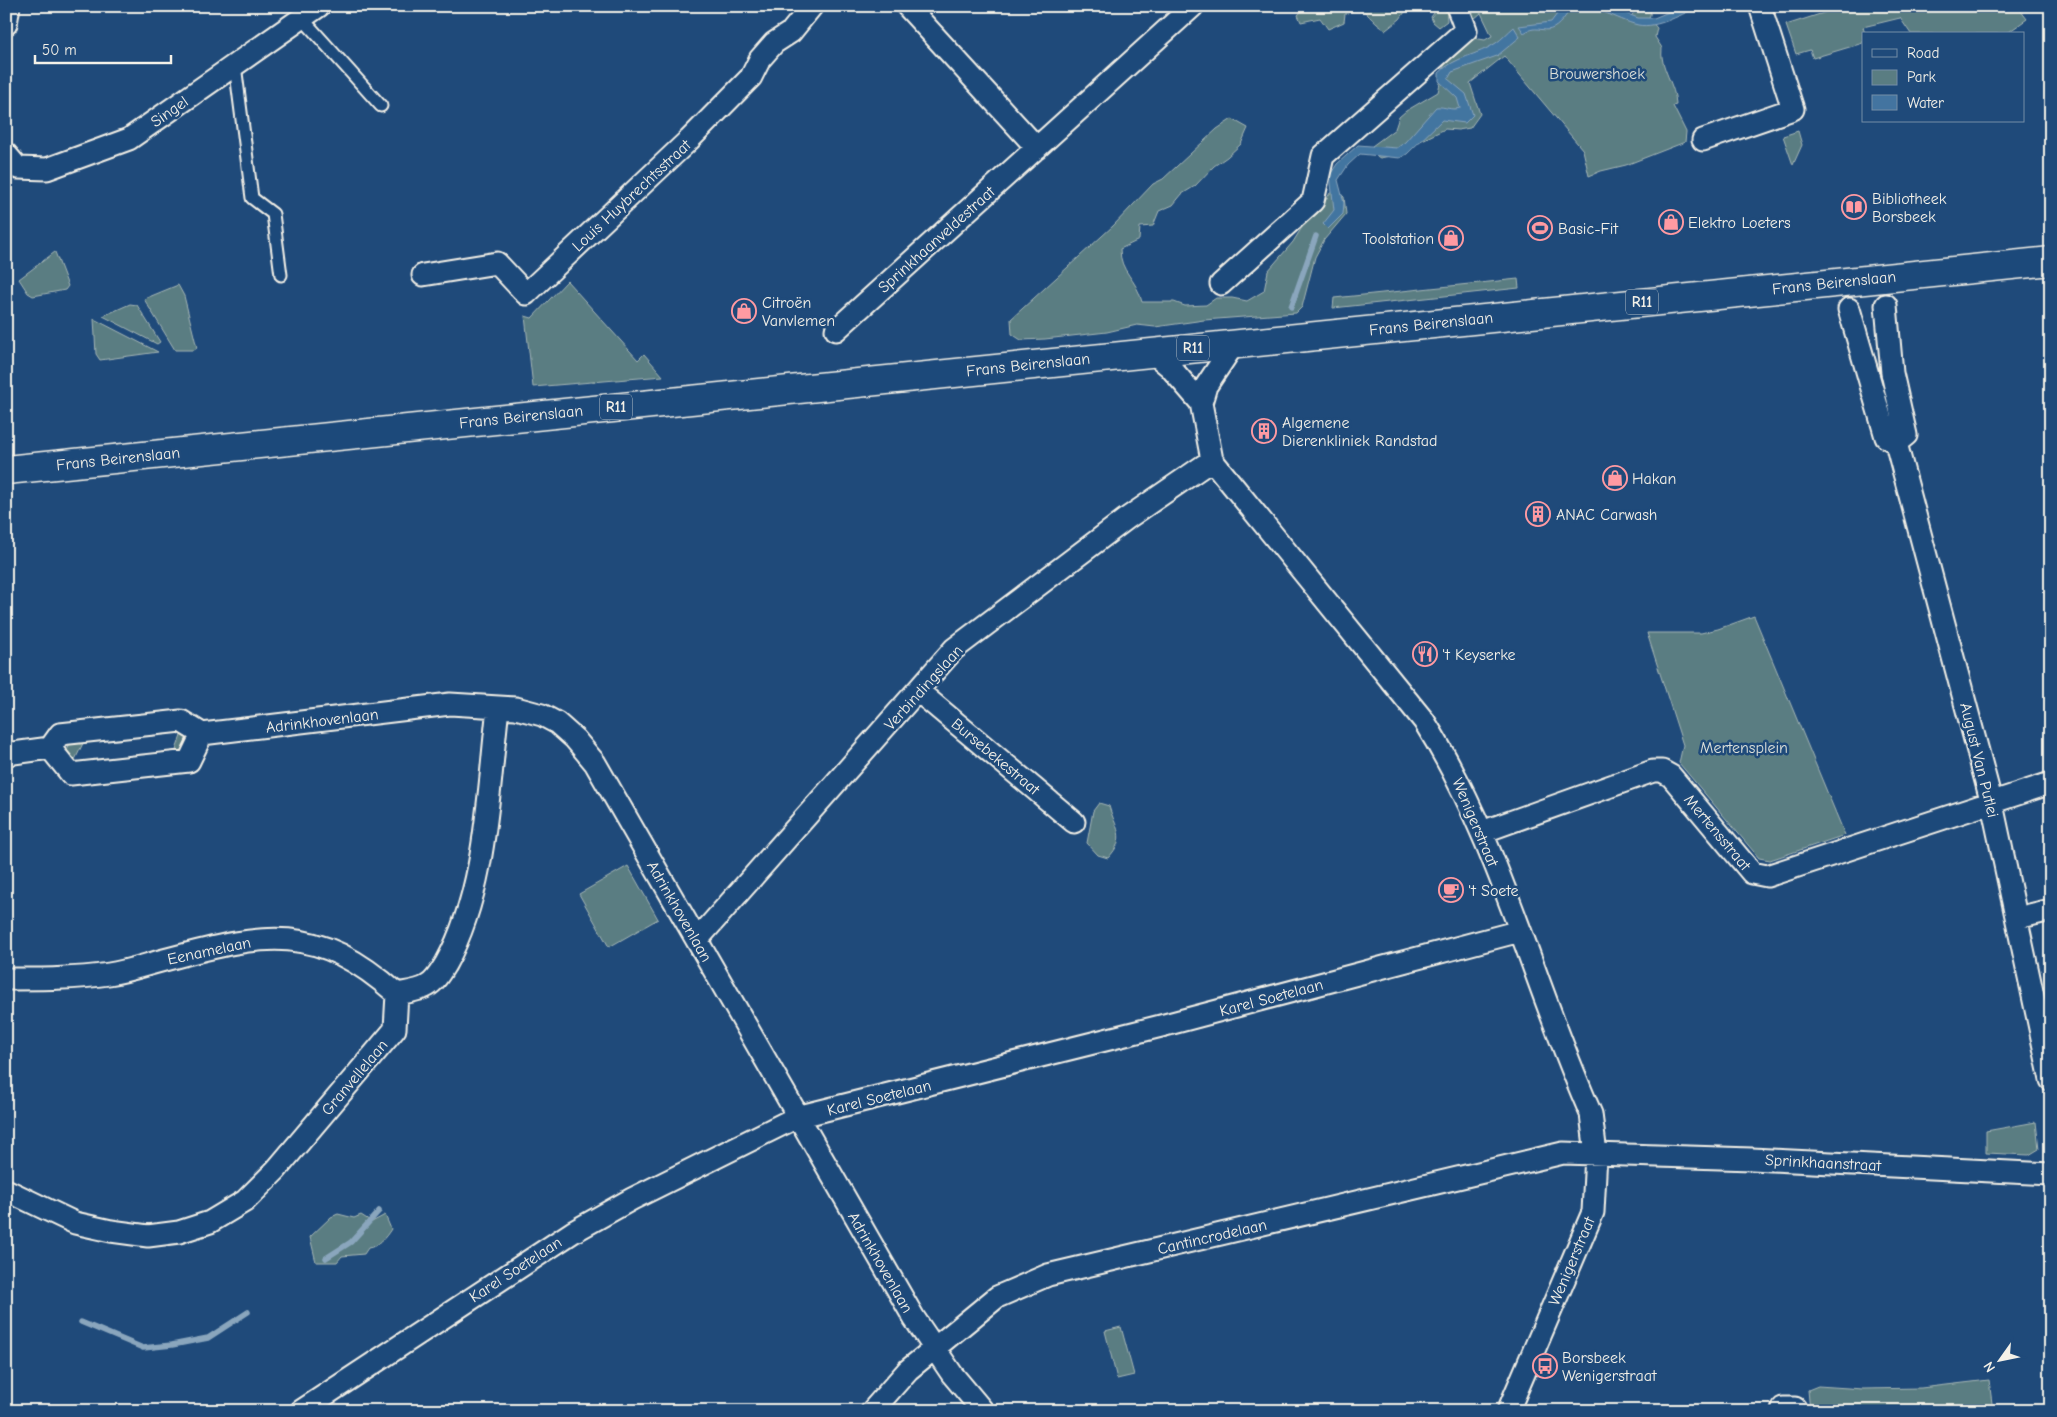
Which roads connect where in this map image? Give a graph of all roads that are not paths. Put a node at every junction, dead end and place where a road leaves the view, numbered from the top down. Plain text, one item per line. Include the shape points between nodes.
1 (9, 6) edge
2 (812, 6) edge
3 (906, 6) edge
4 (1193, 6) edge
5 (1458, 6) edge
6 (1760, 6) edge
7 (310, 12) edge
8 (6, 24) edge
9 (235, 64) junction
10 (381, 106) dead end
11 (1703, 140) dead end
12 (1037, 148) junction
13 (6, 154) edge
14 (2051, 261) edge
15 (281, 275) dead end
16 (423, 275) dead end
17 (1222, 284) dead end
18 (1886, 305) dead end
19 (1849, 309) dead end
20 (836, 330) dead end
21 (1234, 344) junction
22 (1152, 352) junction
23 (1201, 403) junction
24 (1896, 443) junction
25 (1212, 460) junction
26 (6, 470) edge
27 (918, 691) junction
28 (498, 708) junction
29 (202, 734) junction
30 (50, 748) junction
31 (6, 754) edge
32 (2051, 783) edge
33 (1992, 804) junction
34 (1074, 822) dead end
35 (1482, 832) junction
36 (2051, 910) edge
37 (2017, 918) junction
38 (1520, 931) junction
39 (697, 940) junction
40 (6, 979) edge
41 (397, 994) junction
42 (2051, 1080) edge
43 (797, 1117) junction
44 (1596, 1154) junction
45 (2051, 1174) edge
46 (6, 1190) edge
47 (932, 1348) junction
48 (301, 1411) edge
49 (872, 1411) edge
50 (983, 1411) edge
51 (1508, 1411) edge
52 (1782, 1411) edge
53 (1795, 1411) edge

1 - 8 street
2 - 16 street, Louis Huybrechtsstraat via 790,32 774,43 760,59 751,77 689,140 526,294 498,263
3 - 12 street
4 - 12 street, Sprinkhaanveldestraat
5 - 17 street via 1466,30 1323,156 1313,201
6 - 11 street via 1793,108
7 - 9 street, Singel
7 - 10 lane
9 - 13 street, Singel via 129,139 85,157 47,169 18,168
9 - 15 lane via 252,198 273,214
12 - 20 street, Sprinkhaanveldestraat
14 - 21 main road, Frans Beirenslaan / R11
18 - 24 street via 1892,373 1906,435
19 - 24 street, August Van Putlei via 1886,437
21 - 22 main road, Frans Beirenslaan / R11
21 - 23 street via 1206,386
22 - 23 street, Wenigerstraat via 1170,367
22 - 26 main road, Frans Beirenslaan / R11
23 - 25 street, Wenigerstraat
24 - 33 street, August Van Putlei
25 - 27 street, Verbindingslaan via 1126,519 954,649
25 - 35 street, Wenigerstraat via 1424,721 1445,754
27 - 34 street, Bursebekestraat
27 - 39 street, Verbindingslaan
28 - 29 street, Adrinkhovenlaan via 450,704
28 - 39 street, Adrinkhovenlaan via 516,708 542,715 575,739 595,763
28 - 41 street via 477,872 462,930 432,982 426,987
29 - 30 street via 181,721 60,734
29 - 30 street via 189,761 71,774
30 - 31 street
32 - 33 street
33 - 35 street, Mertensstraat via 1767,876 1752,873 1671,776 1662,771 1653,771
33 - 37 street, August Van Putlei
35 - 38 street, Wenigerstraat
36 - 37 street
37 - 42 street, August Van Putlei
38 - 43 street, Karel Soetelaan via 1153,1028
38 - 44 street, Wenigerstraat via 1591,1114
39 - 43 street, Adrinkhovenlaan
40 - 41 street, Eenamelaan via 109,974 244,940 284,938 327,948 360,965
41 - 46 street, Granvellelaan via 395,1028 390,1035 276,1170 245,1201 210,1222 179,1232 148,1236 111,1231 76,1223
43 - 47 street, Adrinkhovenlaan
43 - 48 street, Karel Soetelaan via 573,1232
44 - 45 street, Sprinkhaanstraat
44 - 47 street, Cantincrodelaan via 1563,1153 1048,1275 997,1297
44 - 51 street, Wenigerstraat via 1592,1212
47 - 49 street, Cantincrodelaan
47 - 50 street, Adrinkhovenlaan
52 - 53 street via 1783,1408 1795,1408

